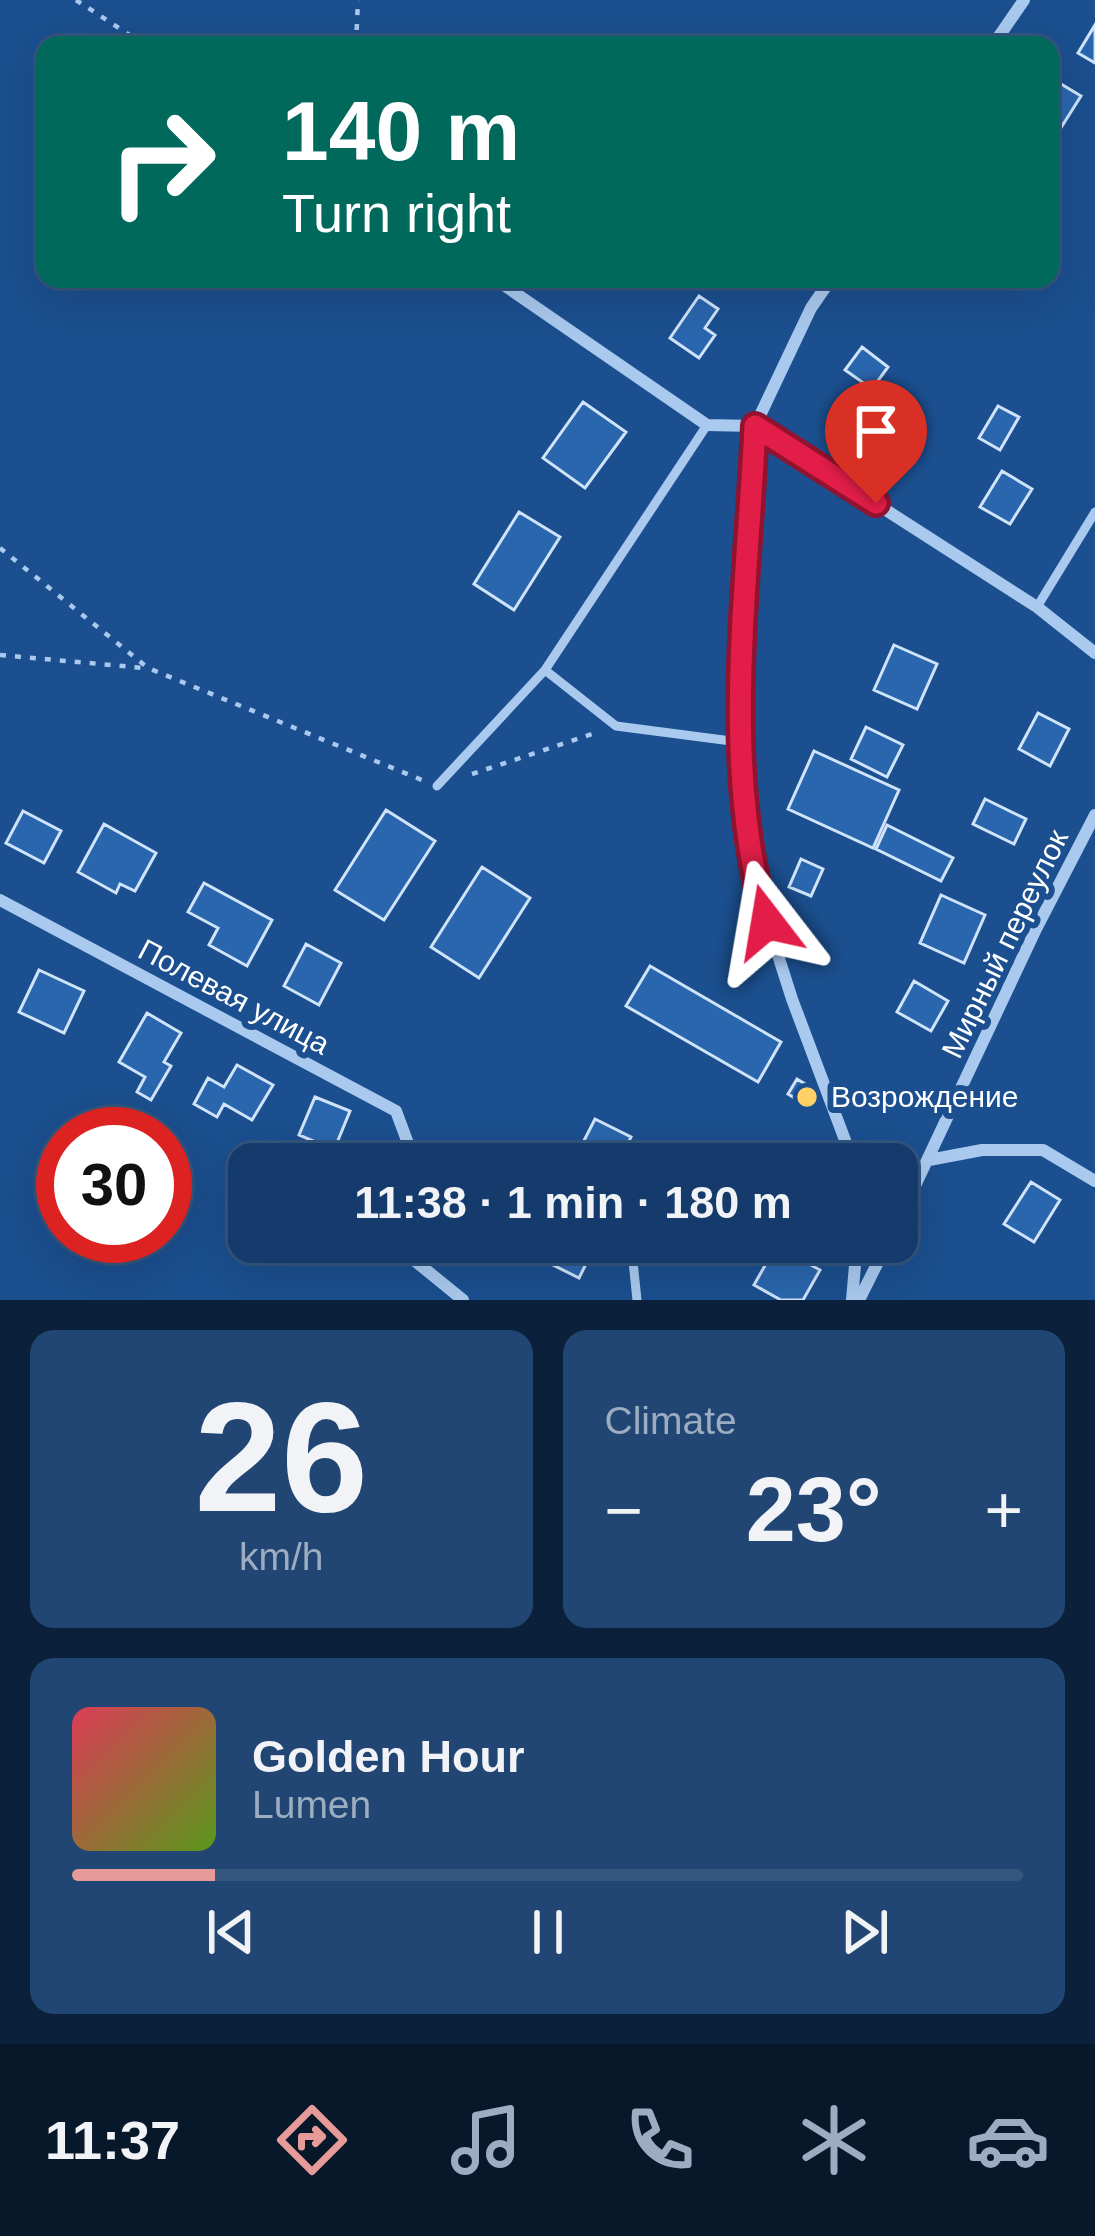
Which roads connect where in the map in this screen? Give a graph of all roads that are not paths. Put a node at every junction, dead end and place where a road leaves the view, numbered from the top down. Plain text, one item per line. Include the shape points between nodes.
1 (1024, 0) edge
2 (998, 36) edge
3 (507, 288) edge
4 (825, 288) edge
5 (707, 425) junction
6 (755, 426) junction
7 (1095, 512) edge
8 (1037, 607) junction
9 (1095, 653) edge
10 (544, 670) junction
11 (740, 742) junction
12 (437, 786) road end
13 (1094, 819) edge
14 (0, 900) edge
15 (408, 1143) edge
16 (846, 1143) edge
17 (929, 1160) junction
18 (1095, 1181) edge
19 (918, 1182) edge
20 (418, 1263) edge
21 (633, 1263) edge
22 (856, 1263) edge
23 (876, 1263) edge
24 (463, 1300) edge
25 (637, 1300) edge
26 (855, 1300) edge

1 - 2 street
3 - 5 street
4 - 6 street
5 - 6 street
5 - 10 lane
6 - 8 street
6 - 11 street
7 - 8 lane
8 - 9 street
10 - 11 lane via 616,726
10 - 12 lane
11 - 16 street via 755,883
13 - 17 street, Мирный переулок
14 - 15 street, Полевая улица via 396,1111
17 - 18 street via 1043,1150
17 - 19 street, Мирный переулок
20 - 24 street
21 - 25 lane
22 - 26 street
23 - 26 street

